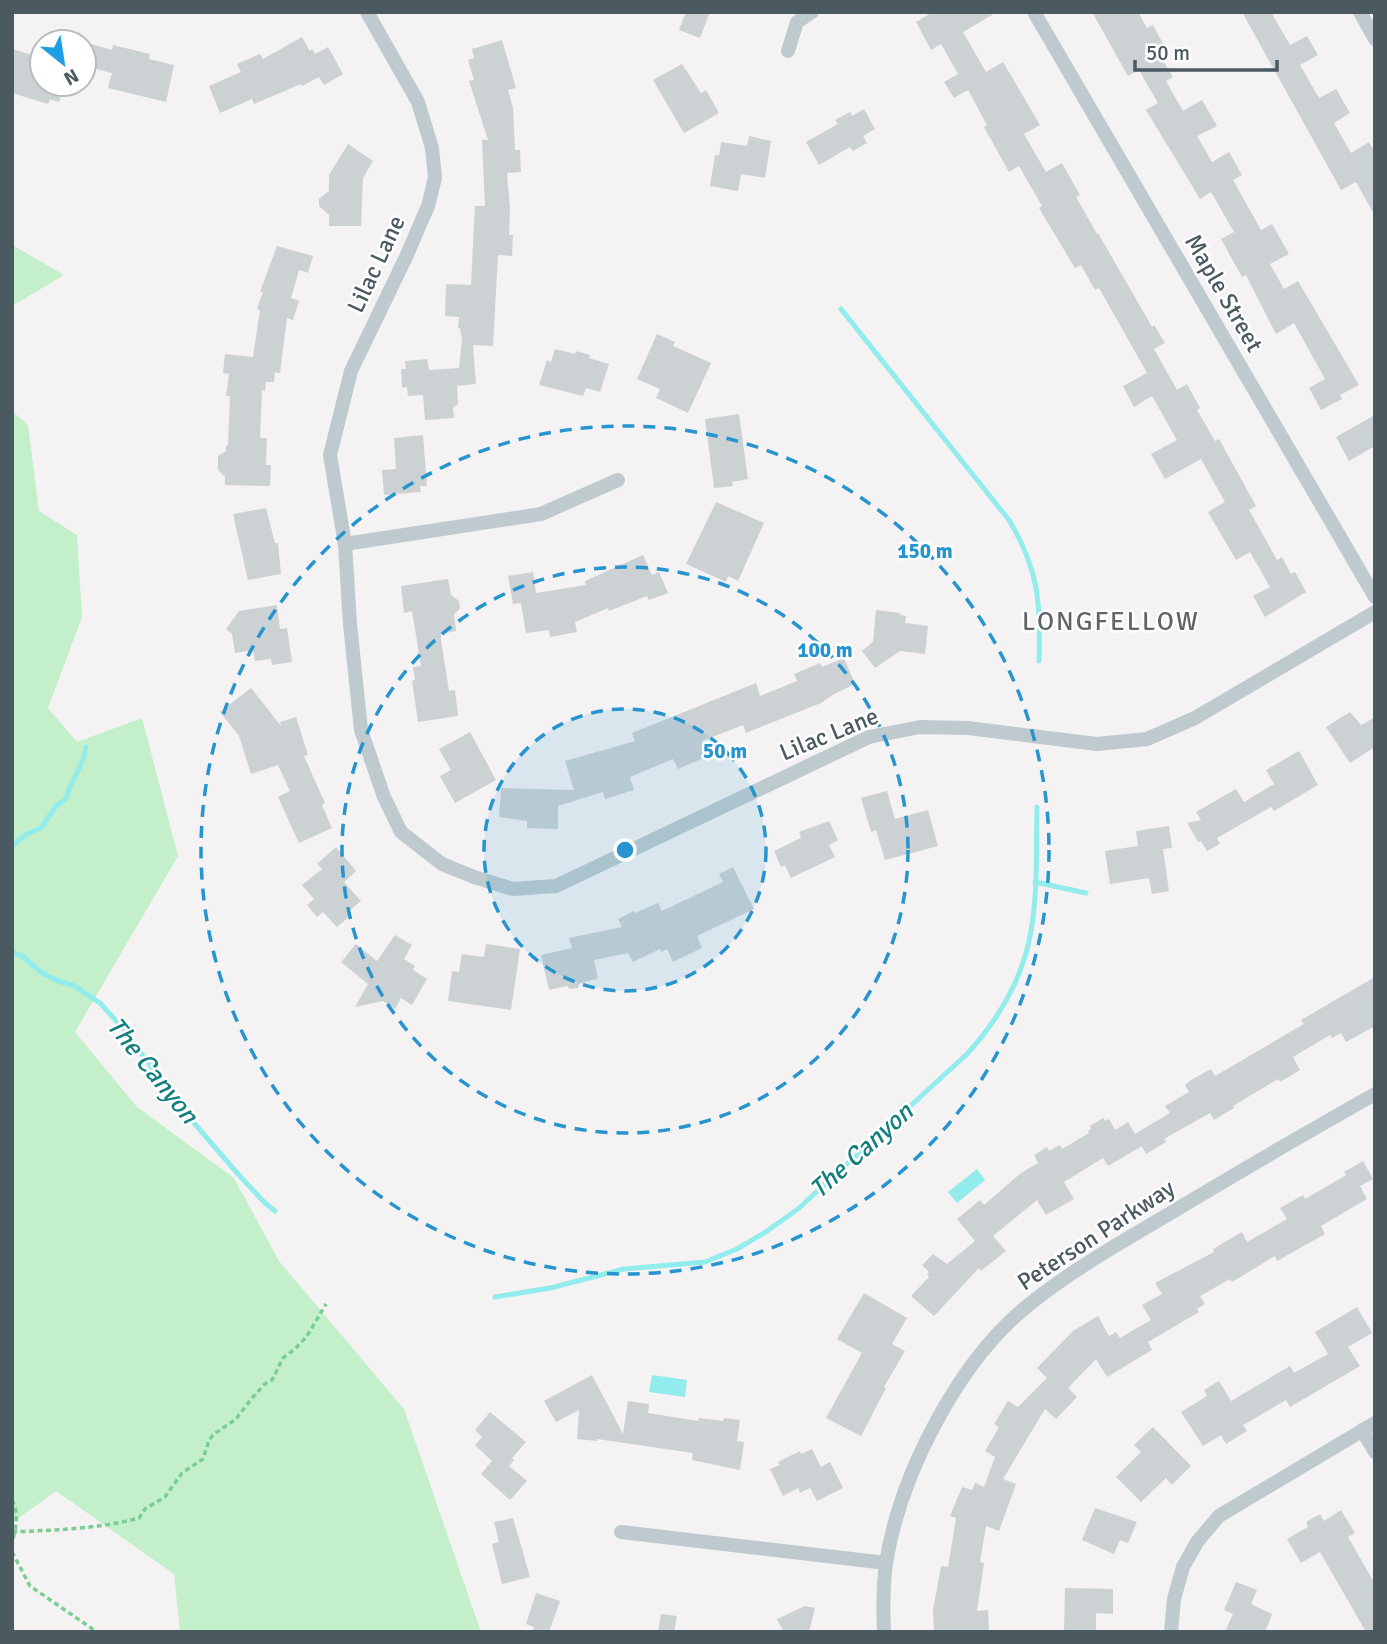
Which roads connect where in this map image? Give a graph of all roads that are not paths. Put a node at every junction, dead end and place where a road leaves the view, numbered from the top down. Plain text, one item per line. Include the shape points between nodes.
1 (368, 12) edge
2 (812, 12) edge
3 (1034, 12) edge
4 (1360, 12) edge
5 (1375, 39) edge
6 (788, 51) dead end
7 (618, 480) dead end
8 (345, 544) junction
9 (1375, 597) edge
10 (1375, 612) edge
11 (1375, 1094) edge
12 (1368, 1427) edge
13 (1375, 1452) edge
14 (621, 1532) dead end
15 (886, 1563) junction
16 (884, 1632) edge
17 (1171, 1632) edge

1 - 8 street, Lilac Lane via 418,102 432,148 435,178 407,257 351,371 343,397 330,455
2 - 6 street via 797,22
3 - 9 street, Maple Street
4 - 5 street
7 - 8 street via 541,514
8 - 10 street, Lilac Lane via 361,730 401,832 442,864 513,889 556,886 869,737 920,727 968,728 1097,744 1147,739 1195,718
11 - 15 street, Peterson Parkway via 1112,1248 1025,1308 988,1345 937,1421 906,1487
12 - 13 street
12 - 17 street via 1219,1516 1183,1567
14 - 15 street
15 - 16 street, Peterson Parkway

